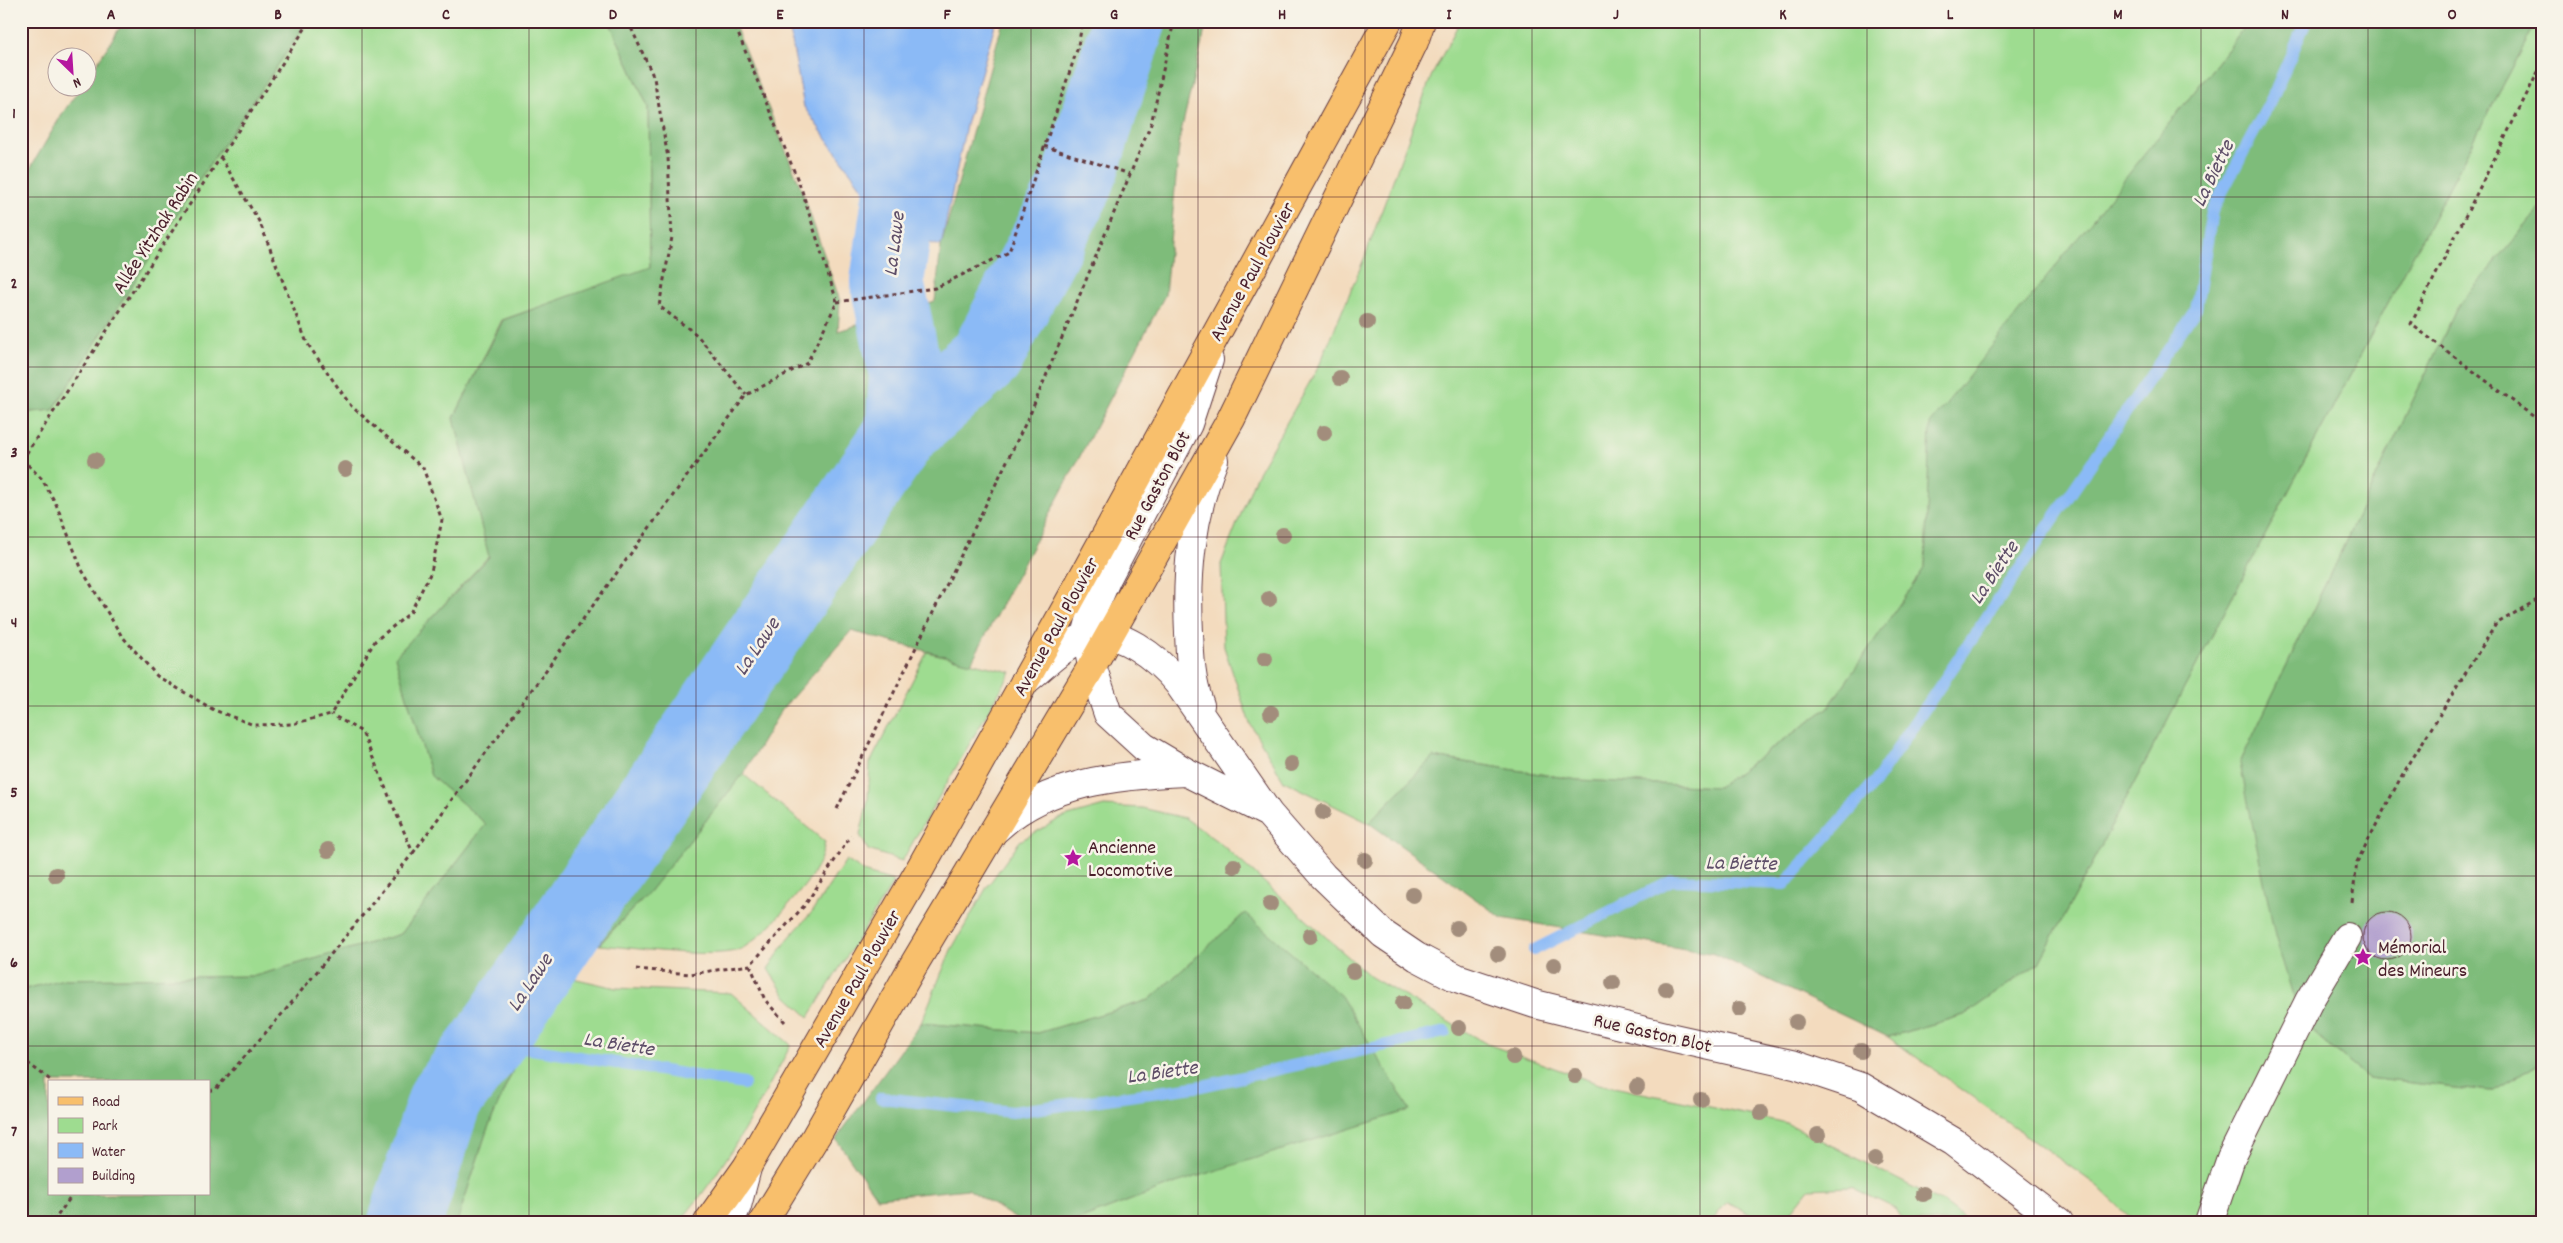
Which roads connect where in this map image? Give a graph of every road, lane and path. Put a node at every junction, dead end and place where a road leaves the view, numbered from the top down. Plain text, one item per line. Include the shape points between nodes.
1 (310, 21) edge
2 (628, 21) edge
3 (733, 21) edge
4 (1083, 21) edge
5 (1174, 21) edge
6 (1388, 21) edge
7 (1421, 21) edge
8 (2542, 64) edge
9 (1044, 146) junction
10 (221, 158) junction
11 (1130, 174) junction
12 (839, 302) junction
13 (1218, 330) junction
14 (746, 395) junction
15 (1231, 419) junction
16 (2542, 423) edge
17 (22, 460) edge
18 (2542, 597) edge
19 (1098, 636) junction
20 (1092, 666) junction
21 (1025, 681) junction
22 (331, 714) junction
23 (1208, 724) junction
24 (1186, 772) junction
25 (837, 809) dead end
26 (1269, 814) junction
27 (993, 831) junction
28 (851, 836) dead end
29 (413, 853) junction
30 (2348, 936) joint
31 (750, 965) junction
32 (636, 969) dead end
33 (785, 1022) dead end
34 (21, 1058) edge
35 (50, 1080) edge
36 (210, 1091) edge
37 (747, 1167) junction
38 (72, 1196) edge
39 (53, 1222) edge
40 (708, 1222) edge
41 (730, 1222) edge
42 (763, 1222) edge
43 (2059, 1222) edge
44 (2209, 1222) edge

1 - 10 path, Allée Yitzhak Rabin
2 - 14 path via 654,78 668,158 672,237 659,306 697,335
3 - 12 path via 801,188
4 - 9 path via 1077,50
5 - 11 path via 1151,124
6 - 13 main road, Avenue Paul Plouvier
7 - 15 main road
8 - 16 path via 2411,324
9 - 11 path
9 - 12 path via 1009,252 935,288
10 - 17 path, Allée Yitzhak Rabin
10 - 22 path via 260,223 306,342 351,406 423,468 442,520 431,572 410,613 375,641
11 - 25 path via 1031,412
12 - 14 path via 807,363
13 - 19 street, Rue Gaston Blot via 1188,424 1093,610
13 - 21 main road, Avenue Paul Plouvier
14 - 29 path
15 - 19 main road
15 - 23 street, Rue Gaston Blot via 1212,466 1190,551 1187,592 1190,656 1194,689
17 - 22 path via 42,479 56,504 82,570 121,635 157,676 214,710 254,725 292,724
18 - 30 path via 2496,624 2401,777 2357,862
19 - 20 main road
19 - 21 street
19 - 23 street, Rue Gaston Blot via 1144,650 1162,663
20 - 24 street, Rue Gaston Blot via 1108,714 1144,747
20 - 27 main road
21 - 37 main road, Avenue Paul Plouvier
22 - 29 path via 362,732
23 - 26 street, Rue Gaston Blot
24 - 26 street, Rue Gaston Blot
24 - 27 street, Rue Gaston Blot via 1128,774 1071,788 1013,812
26 - 43 street, Rue Gaston Blot via 1335,888 1383,934 1457,978 1535,1004 1795,1065 1861,1088 1954,1142
27 - 42 main road
28 - 31 path via 805,905
29 - 36 path via 289,1006 216,1089
30 - 44 street via 2309,1001 2231,1158
31 - 32 path via 690,974
31 - 33 path via 765,1000
34 - 35 path
37 - 40 main road, Avenue Paul Plouvier
37 - 41 street
38 - 39 path

